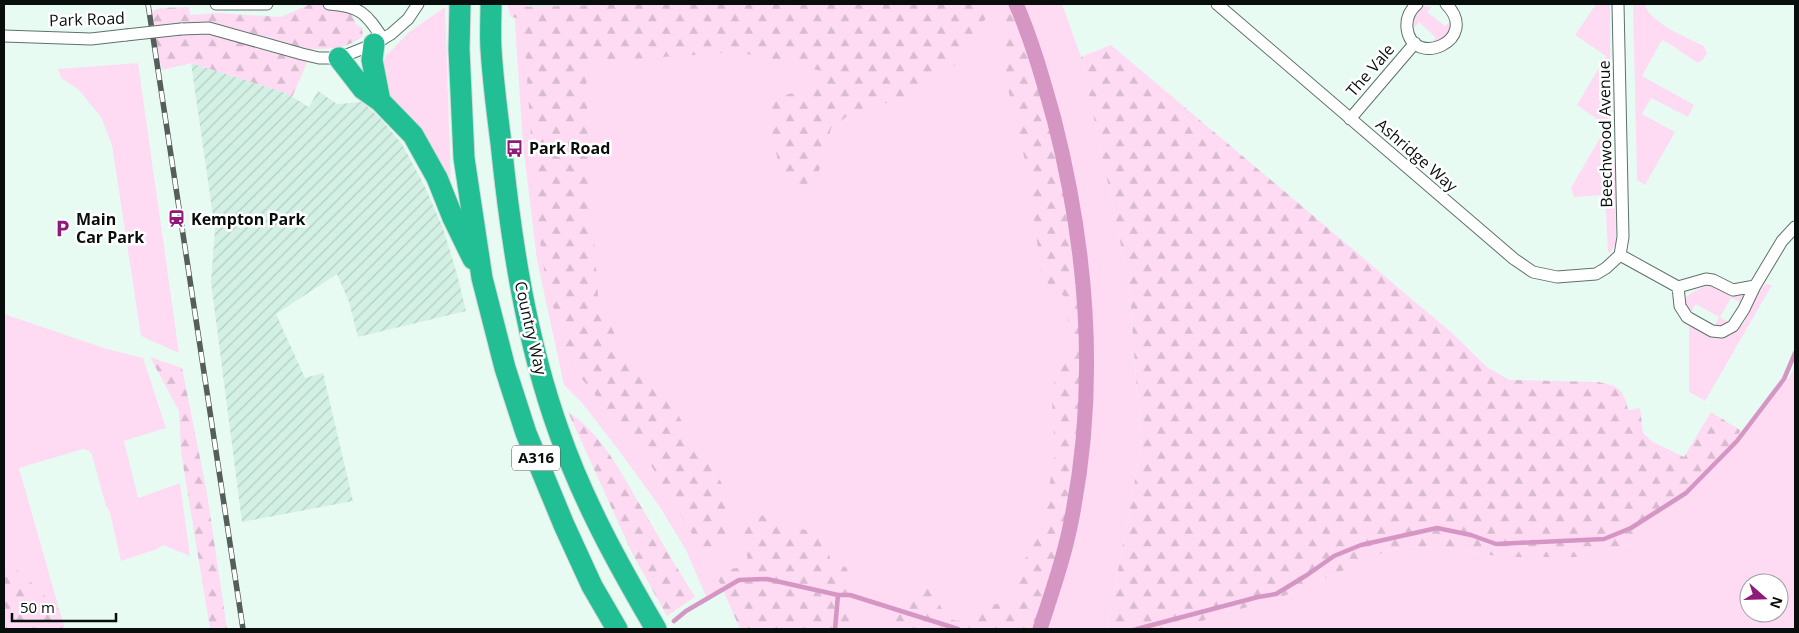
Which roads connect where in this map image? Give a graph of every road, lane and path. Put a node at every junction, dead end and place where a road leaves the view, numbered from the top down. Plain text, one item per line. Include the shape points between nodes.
1 (216, 4) edge
2 (267, 4) edge
3 (329, 4) edge
4 (418, 4) edge
5 (460, 4) edge
6 (491, 4) edge
7 (1217, 4) edge
8 (1417, 4) edge
9 (1446, 4) edge
10 (1618, 4) edge
11 (4, 36) edge
12 (378, 42) junction
13 (1415, 43) junction
14 (339, 58) junction
15 (380, 101) junction
16 (1350, 119) junction
17 (1795, 227) edge
18 (1617, 258) junction
19 (482, 278) junction
20 (1755, 286) junction
21 (1678, 287) junction
22 (616, 629) edge
23 (656, 629) edge

1 - 2 street
3 - 12 street via 348,5 361,12 371,20
4 - 12 street, Park Road via 408,19
5 - 19 highway, Country Way / A316 via 464,158
6 - 23 highway, Country Way / A316 via 490,48 503,167 521,286 540,374 559,433 588,503
7 - 16 street, Ashridge Way
8 - 13 street, The Vale via 1407,18 1408,32
9 - 13 street, The Vale via 1452,10 1456,25 1450,40 1428,49
10 - 18 street, Beechwood Avenue via 1623,237
11 - 14 street, Park Road, bridge via 91,39 209,28 319,58
12 - 14 street, Park Road
12 - 15 highway via 372,60
13 - 16 street, The Vale
14 - 15 highway via 363,89
15 - 19 highway via 413,135 438,178
16 - 18 street, Ashridge Way via 1533,272 1557,277 1596,274
17 - 20 street via 1782,241
18 - 21 street
19 - 22 highway, Country Way / A316 via 526,433 568,534
20 - 21 street via 1733,290 1706,279
20 - 21 street via 1734,326 1722,332 1712,331 1687,317 1680,306

